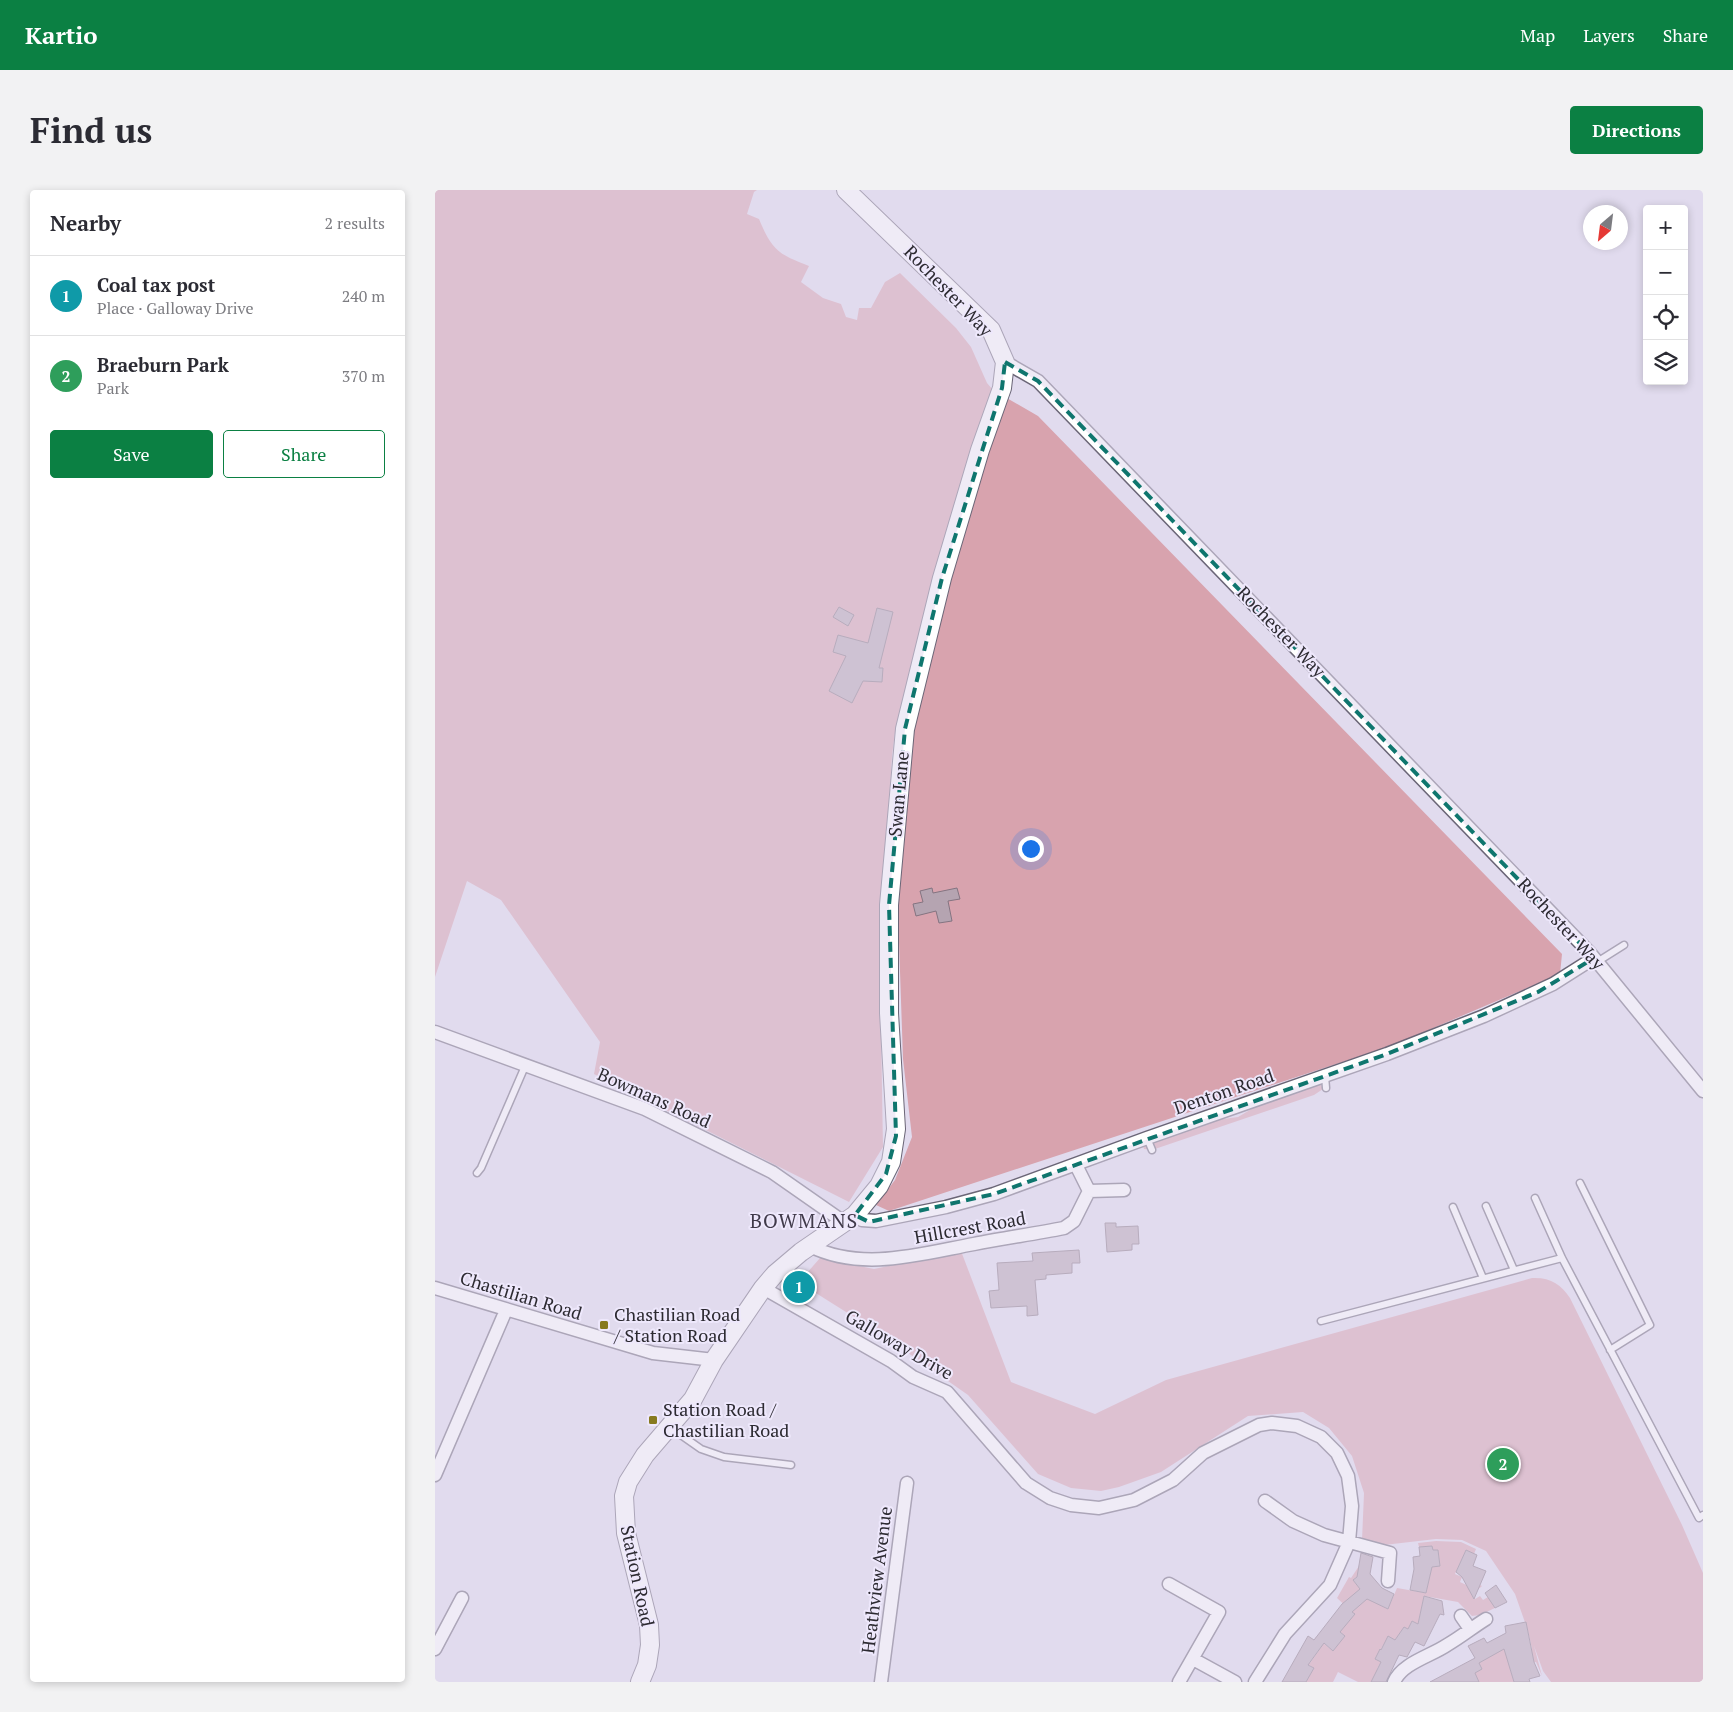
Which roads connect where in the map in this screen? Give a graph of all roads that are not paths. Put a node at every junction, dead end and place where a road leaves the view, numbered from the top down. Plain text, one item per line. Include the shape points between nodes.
1 (846, 190) edge
2 (1005, 362) junction
3 (1624, 945) dead end
4 (1596, 960) junction
5 (435, 1032) edge
6 (526, 1064) junction
7 (1703, 1091) edge
8 (1147, 1138) junction
9 (1151, 1150) dead end
10 (1077, 1166) junction
11 (477, 1173) dead end
12 (1580, 1183) dead end
13 (1124, 1190) dead end
14 (1089, 1191) junction
15 (1535, 1198) dead end
16 (1486, 1206) dead end
17 (1453, 1207) dead end
18 (850, 1219) junction
19 (810, 1246) junction
20 (1562, 1258) junction
21 (1514, 1270) junction
22 (1483, 1278) junction
23 (435, 1288) edge
24 (763, 1288) junction
25 (506, 1310) junction
26 (1321, 1321) dead end
27 (1610, 1350) junction
28 (714, 1360) junction
29 (671, 1428) junction
30 (791, 1465) dead end
31 (435, 1475) edge
32 (907, 1483) dead end
33 (1265, 1502) dead end
34 (1703, 1515) edge
35 (1349, 1542) junction
36 (1388, 1581) dead end
37 (1169, 1584) dead end
38 (462, 1598) dead end
39 (1461, 1616) dead end
40 (1486, 1619) dead end
41 (1470, 1629) junction
42 (435, 1649) edge
43 (1193, 1658) junction
44 (640, 1682) edge
45 (881, 1682) edge
46 (1179, 1682) edge
47 (1235, 1682) edge
48 (1255, 1682) edge
49 (1393, 1682) edge

1 - 2 street, Rochester Way via 991,330
2 - 4 street, Rochester Way via 1038,381
2 - 18 street, Swan Lane via 1001,388 942,578 905,729 889,905 889,1013 896,1136 886,1174 873,1195
3 - 4 lane
4 - 7 street, Rochester Way
4 - 8 street, Denton Road via 1484,1016 1326,1082
5 - 6 street, Bowmans Road
6 - 11 lane
6 - 18 street, Bowmans Road via 645,1109 772,1172
8 - 9 lane
8 - 10 street, Denton Road
10 - 14 street
10 - 18 street, Denton Road via 945,1207 872,1222
12 - 27 lane via 1650,1325
13 - 14 street
14 - 19 street, Hillcrest Road via 1074,1221 1064,1228 909,1257 881,1259 855,1260
15 - 20 lane
16 - 21 lane
17 - 22 lane
18 - 19 street, Station Road
19 - 24 street, Station Road
20 - 21 lane
20 - 27 lane
21 - 22 lane
22 - 26 lane
23 - 25 street, Chastilian Road
24 - 28 street, Station Road
24 - 35 street, Galloway Drive via 891,1361 913,1377 947,1392 1027,1483 1050,1498 1071,1505 1099,1508 1134,1500 1173,1480 1203,1453 1259,1425 1282,1423 1309,1430 1337,1453 1348,1476 1352,1506
25 - 28 street, Chastilian Road via 653,1353
25 - 31 street
27 - 34 lane via 1699,1518
28 - 29 street, Station Road via 693,1399
29 - 30 lane via 701,1449 724,1457
29 - 44 street, Station Road via 636,1468 624,1496 626,1533 649,1625 649,1652
32 - 45 street, Heathview Avenue
33 - 35 street via 1293,1521
35 - 36 street via 1390,1553
35 - 48 street, Galloway Drive via 1330,1585 1285,1634
37 - 43 street via 1219,1612
38 - 42 street
39 - 41 street
40 - 41 street
41 - 49 street via 1408,1667
43 - 46 street
43 - 47 street

